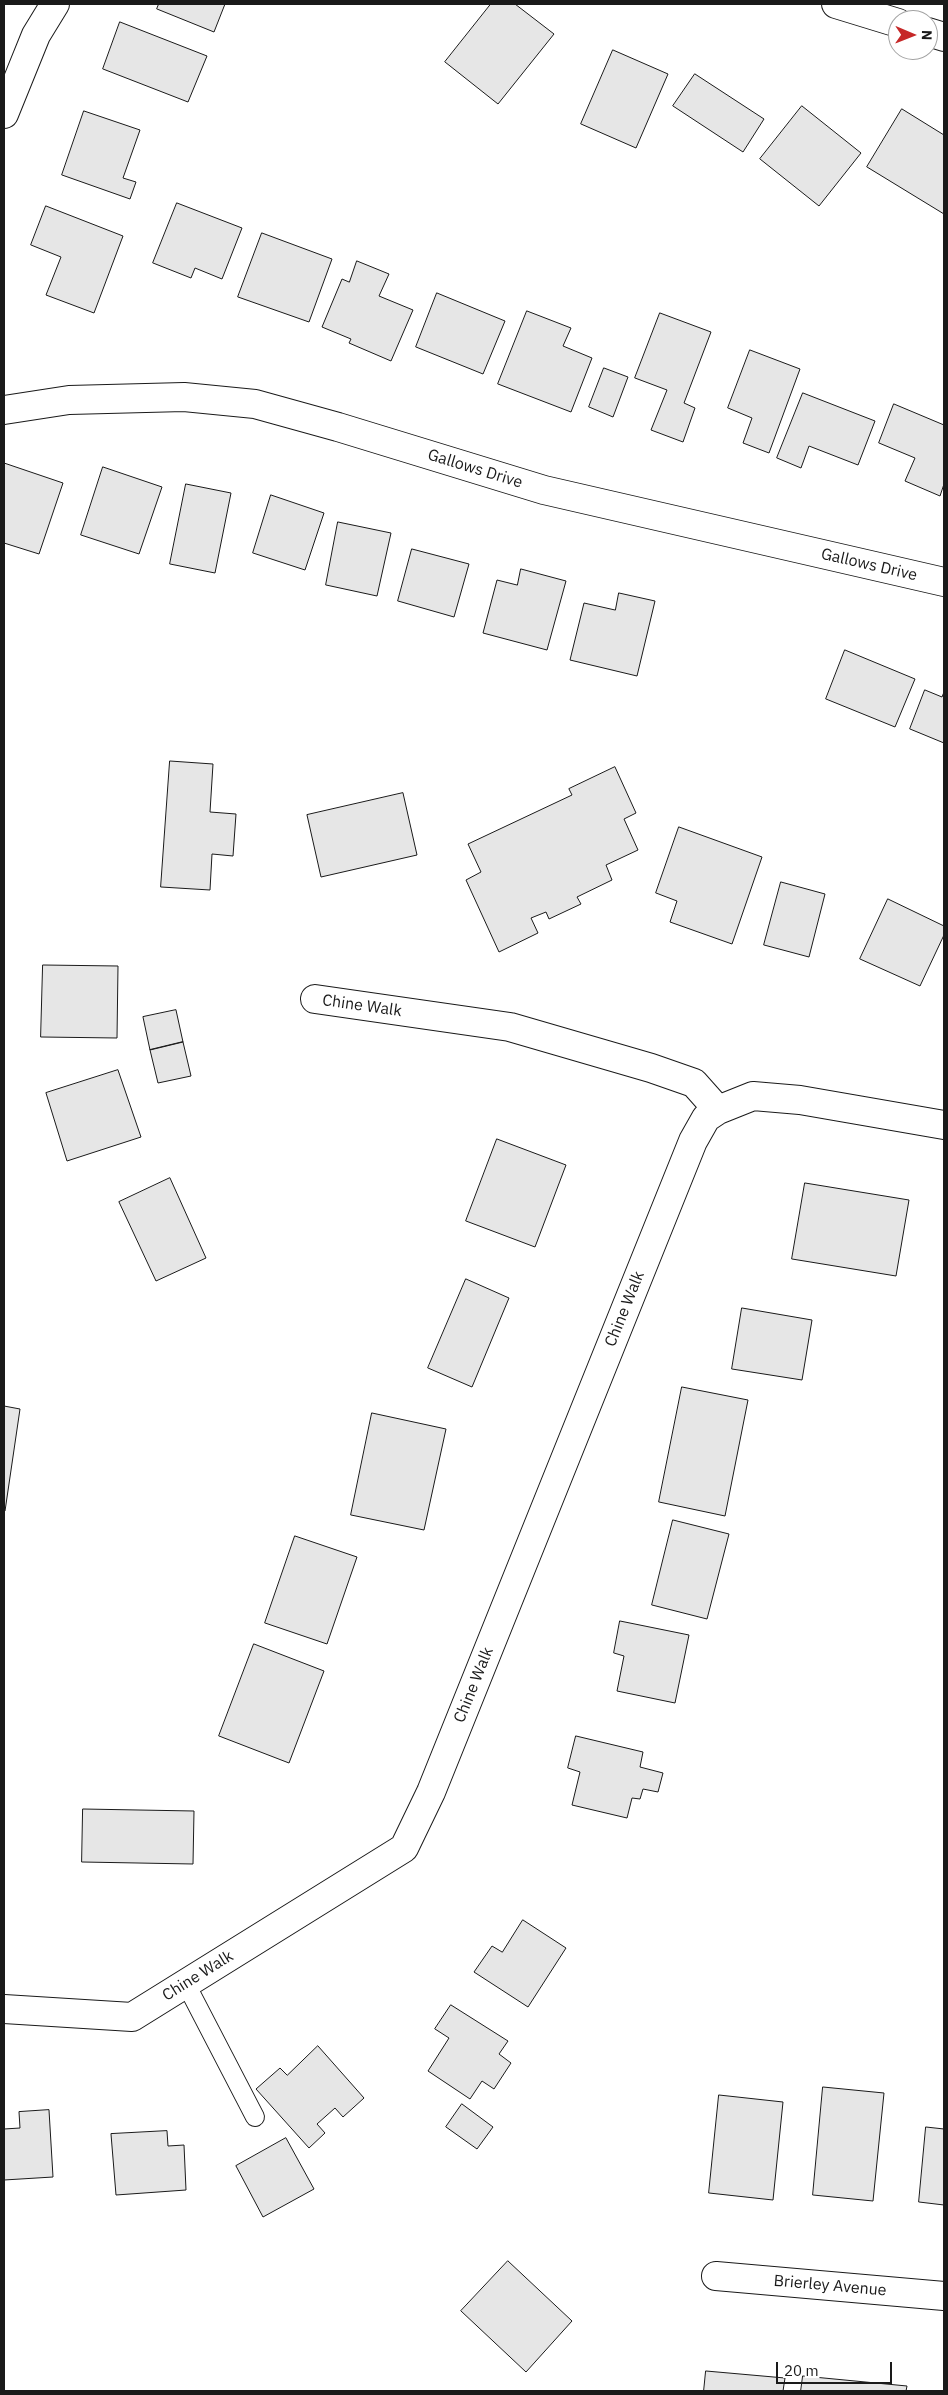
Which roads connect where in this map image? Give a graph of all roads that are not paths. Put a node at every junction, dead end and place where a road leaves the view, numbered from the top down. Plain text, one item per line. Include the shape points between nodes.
1 (55, 4) edge
2 (836, 4) edge
3 (888, 20) edge
4 (4, 114) edge
5 (4, 410) edge
6 (944, 582) edge
7 (314, 999) dead end
8 (718, 1110) junction
9 (944, 1125) edge
10 (186, 1984) junction
11 (4, 2009) edge
12 (255, 2117) dead end
13 (716, 2276) dead end
14 (944, 2296) edge

1 - 4 street via 36,35
2 - 3 street
5 - 6 street, Gallows Drive via 70,400 184,397 255,404 544,490
7 - 8 street, Chine Walk via 510,1027 694,1083
8 - 9 street, Chine Walk via 753,1096 800,1100
8 - 10 street, Chine Walk via 706,1118 693,1141 431,1792 404,1848
10 - 11 street, Chine Walk via 132,2017
10 - 12 lane
13 - 14 street, Brierley Avenue

